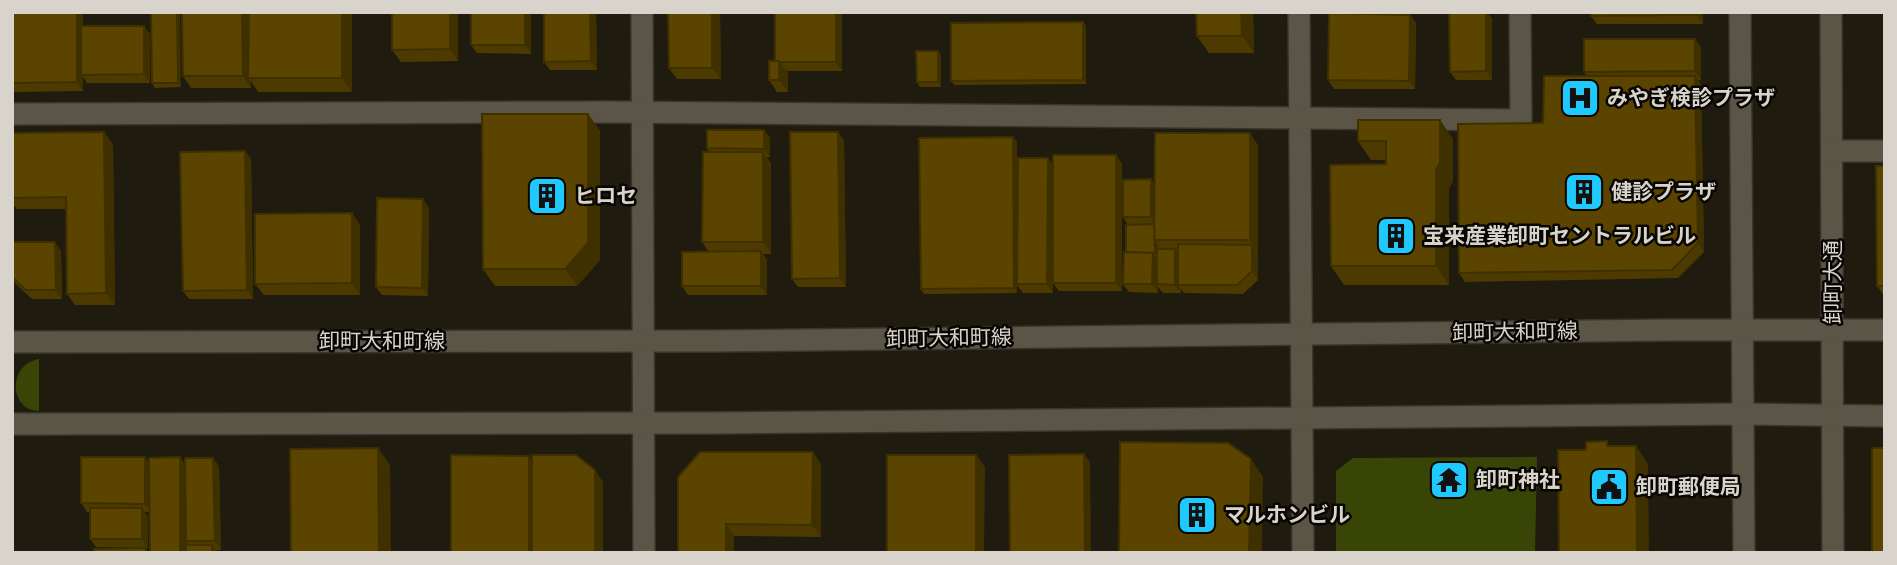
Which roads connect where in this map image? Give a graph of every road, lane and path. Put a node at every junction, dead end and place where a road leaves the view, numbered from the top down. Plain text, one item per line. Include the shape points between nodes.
1 (642, 12) edge
2 (1298, 12) edge
3 (1520, 12) edge
4 (1740, 12) edge
5 (1831, 12) edge
6 (642, 112) junction
7 (12, 114) edge
8 (1298, 119) junction
9 (1832, 150) junction
10 (1885, 151) edge
11 (1743, 330) junction
12 (1885, 330) edge
13 (1833, 331) junction
14 (1302, 334) junction
15 (643, 341) junction
16 (12, 342) edge
17 (1742, 414) junction
18 (1832, 415) junction
19 (1885, 416) edge
20 (1303, 418) junction
21 (12, 424) edge
22 (643, 424) junction
23 (644, 553) edge
24 (1303, 553) edge
25 (1744, 553) edge
26 (1833, 553) edge

1 - 6 street
2 - 8 street
3 - 8 street via 1521,120
4 - 11 street
5 - 9 street, 卸町大通
6 - 7 street
6 - 8 street
6 - 15 street
8 - 14 street
9 - 10 street
9 - 13 street, 卸町大通
11 - 13 street, 卸町大和町線
11 - 14 street, 卸町大和町線
11 - 17 street
12 - 13 street, 卸町大和町線
13 - 18 street, 卸町大通
14 - 15 street, 卸町大和町線
14 - 20 street
15 - 16 street, 卸町大和町線
15 - 22 street
17 - 18 street
17 - 20 street
17 - 25 street
18 - 19 street
18 - 26 street, 卸町大通
20 - 22 street
20 - 24 street
21 - 22 street
22 - 23 street

